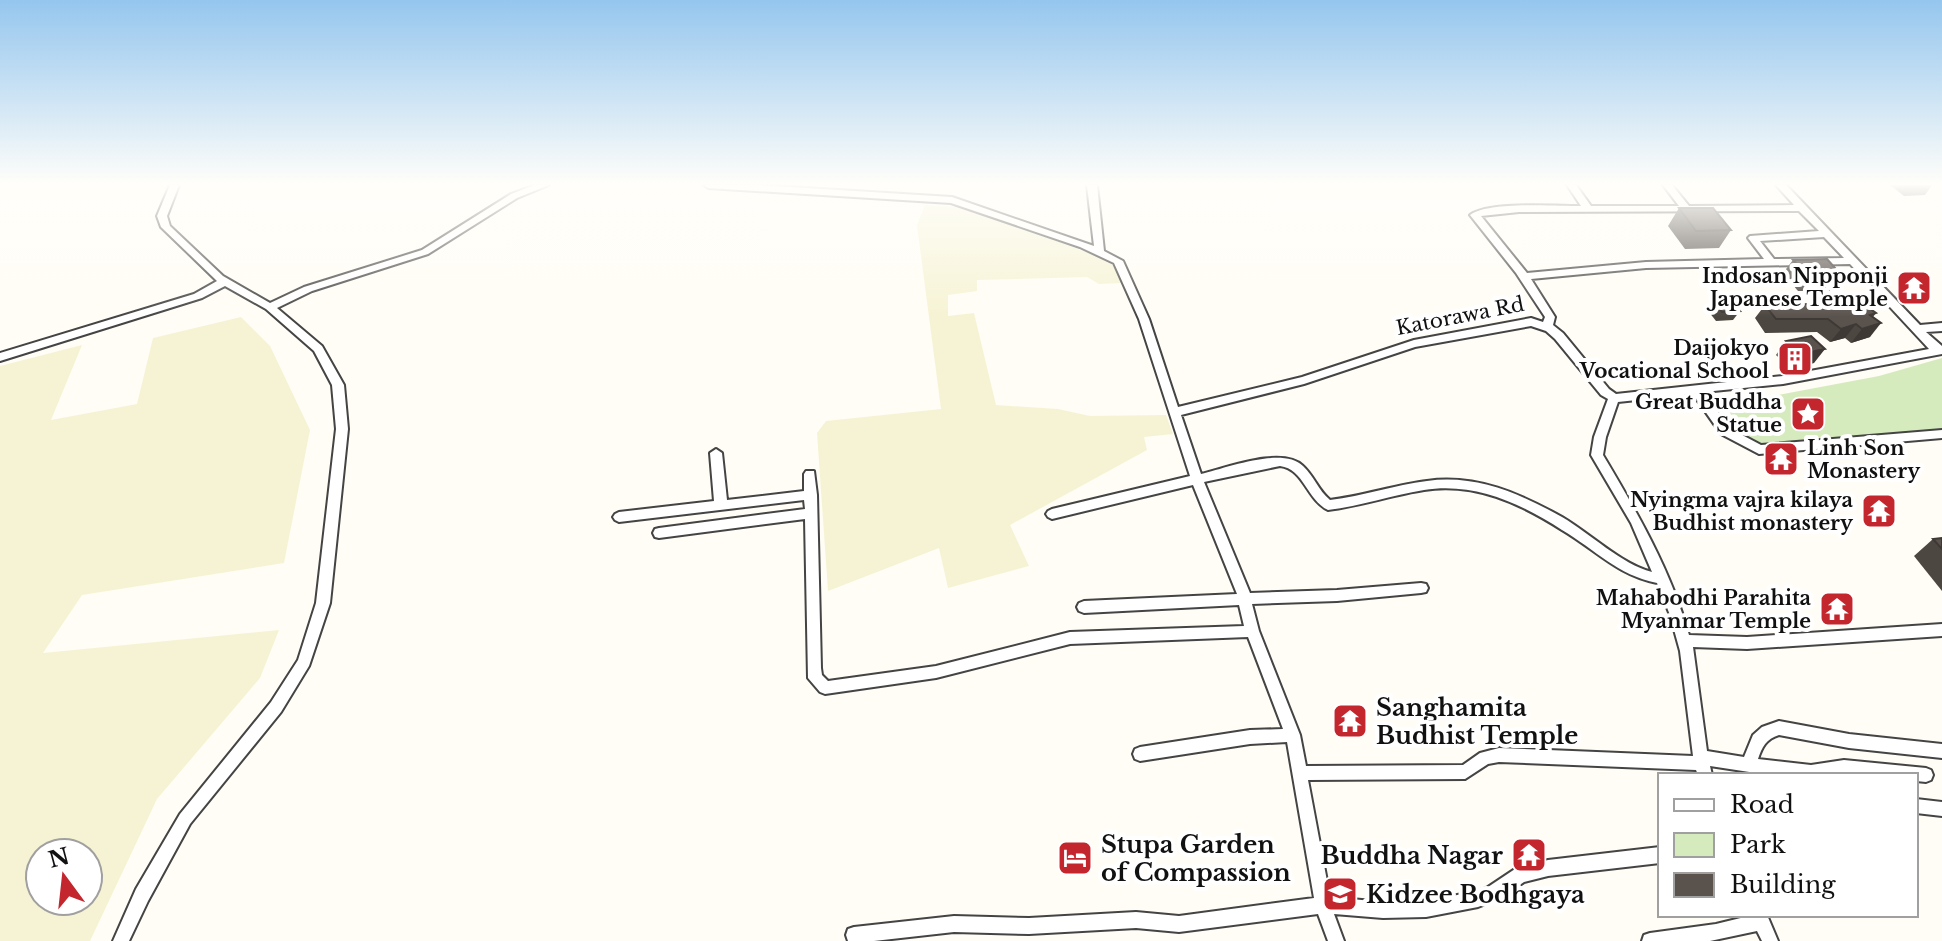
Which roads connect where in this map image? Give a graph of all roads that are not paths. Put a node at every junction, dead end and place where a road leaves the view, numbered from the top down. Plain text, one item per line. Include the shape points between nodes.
1 (170, 229) edge
2 (462, 229) edge
3 (1035, 229) edge
4 (1097, 229) edge
5 (1486, 229) edge
6 (1821, 229) edge
7 (1826, 234) junction
8 (1099, 251) junction
9 (1851, 261) junction
10 (1771, 262) junction
11 (1524, 277) junction
12 (225, 281) junction
13 (270, 307) junction
14 (1547, 326) junction
15 (1942, 327) edge
16 (1918, 329) junction
17 (1940, 350) edge
18 (0, 357) edge
19 (1696, 390) junction
20 (1614, 398) junction
21 (1175, 412) junction
22 (1942, 434) edge
23 (716, 453) dead end
24 (810, 474) dead end
25 (1196, 479) junction
26 (811, 495) junction
27 (721, 505) junction
28 (811, 513) junction
29 (1052, 514) dead end
30 (619, 517) dead end
31 (659, 533) dead end
32 (1662, 579) junction
33 (1421, 588) dead end
34 (1244, 598) junction
35 (1084, 607) dead end
36 (1942, 630) edge
37 (1252, 631) junction
38 (1685, 641) junction
39 (1293, 735) junction
40 (1942, 751) edge
41 (1140, 754) dead end
42 (1702, 765) edge
43 (1748, 765) junction
44 (1302, 773) junction
45 (1826, 773) edge
46 (1906, 773) edge
47 (1918, 774) edge
48 (1926, 775) dead end
49 (1918, 806) edge
50 (1942, 809) edge
51 (1658, 855) edge
52 (1323, 905) junction
53 (1760, 918) edge
54 (854, 935) dead end
55 (121, 941) edge
56 (1336, 941) edge
57 (1650, 941) edge
58 (1770, 941) edge

1 - 12 street via 199,262
2 - 13 street via 425,252 308,289
3 - 8 street
4 - 8 street
5 - 11 street
6 - 7 street
7 - 9 street
7 - 10 street via 1753,238
8 - 21 street via 1123,266
9 - 10 street
9 - 16 street
10 - 11 street via 1607,267
11 - 14 street via 1550,317
12 - 13 street
12 - 18 street via 198,296
13 - 55 street via 318,349 339,393 342,429 319,620 287,692 173,836
14 - 20 street, Katorawa Rd
14 - 21 street, Katorawa Rd via 1531,322 1424,342 1304,380
15 - 16 street
16 - 17 street
17 - 19 street via 1783,380
19 - 20 street
19 - 22 street via 1725,431 1759,450
20 - 32 street via 1597,455 1637,522
21 - 25 street
23 - 27 street
24 - 26 street
25 - 29 street
25 - 32 street via 1290,461 1328,505 1439,484 1479,487 1571,530 1626,571
25 - 34 street
26 - 27 street
26 - 28 street
27 - 30 street
28 - 31 street
28 - 37 street via 814,668 825,688 936,672 1070,638
32 - 38 street
33 - 34 street via 1304,599
34 - 35 street
34 - 37 street
36 - 38 street via 1776,642
37 - 39 street
38 - 42 street
39 - 41 street
39 - 44 street
40 - 43 street via 1779,728 1758,740
42 - 43 street
42 - 44 street via 1499,755 1465,772
43 - 45 street
44 - 52 street
45 - 46 street via 1844,767
47 - 48 street
49 - 50 street
51 - 52 street via 1548,868 1521,875 1478,899 1426,909
52 - 54 street via 1179,924 954,924
52 - 56 street
53 - 57 street via 1716,932
53 - 58 street

